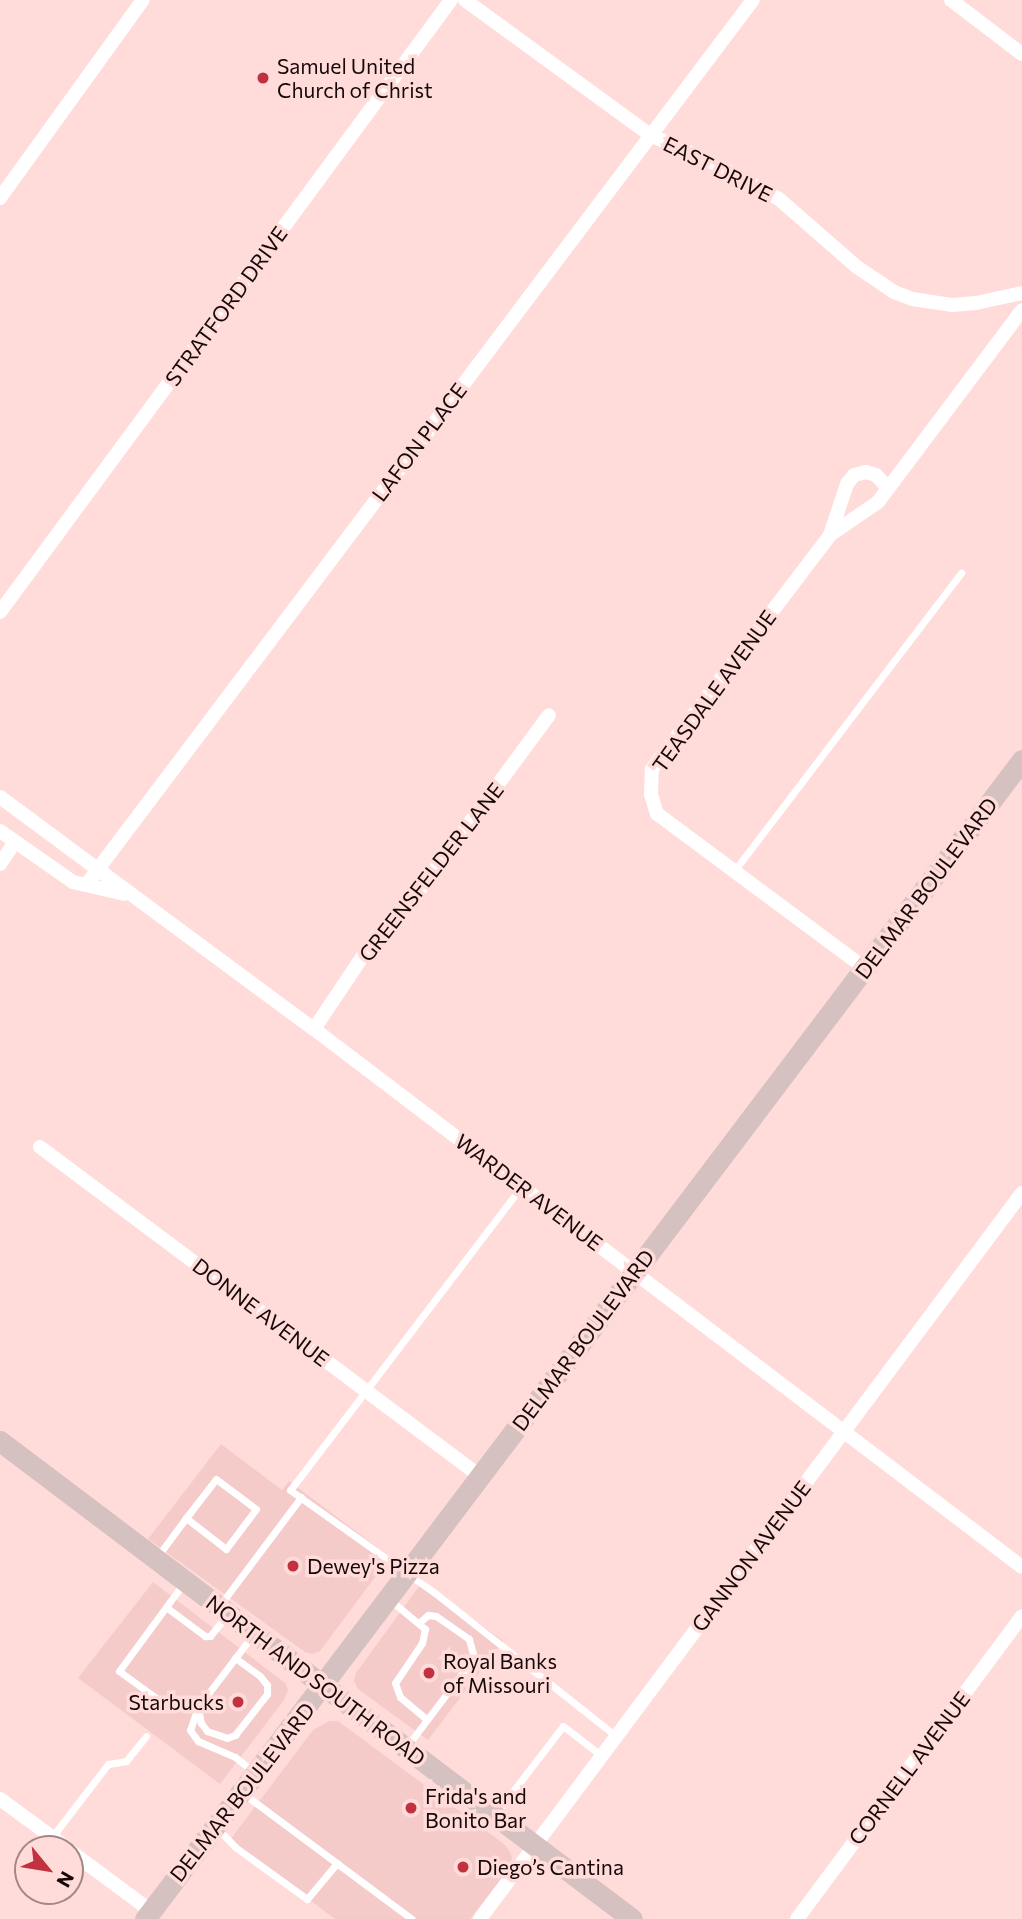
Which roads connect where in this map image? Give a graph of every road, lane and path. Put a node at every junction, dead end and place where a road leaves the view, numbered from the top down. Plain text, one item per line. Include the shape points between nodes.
1 (143, 0) edge
2 (451, 0) edge
3 (466, 0) edge
4 (753, 0) edge
5 (951, 0) edge
6 (1022, 54) edge
7 (650, 135) junction
8 (0, 198) edge
9 (1022, 293) edge
10 (1022, 310) edge
11 (888, 488) junction
12 (830, 535) junction
13 (961, 573) dead end
14 (0, 612) edge
15 (549, 715) dead end
16 (1022, 761) edge
17 (0, 797) edge
18 (0, 831) edge
19 (15, 842) junction
20 (0, 864) edge
21 (97, 869) junction
22 (734, 871) junction
23 (86, 885) junction
24 (134, 896) junction
25 (866, 969) junction
26 (314, 1029) junction
27 (40, 1147) dead end
28 (522, 1186) junction
29 (1022, 1193) edge
30 (635, 1271) junction
31 (365, 1390) junction
32 (844, 1430) junction
33 (0, 1441) edge
34 (480, 1476) junction
35 (301, 1497) junction
36 (186, 1518) junction
37 (156, 1558) junction
38 (1022, 1567) edge
39 (407, 1575) junction
40 (186, 1580) junction
41 (389, 1598) junction
42 (166, 1607) junction
43 (224, 1609) junction
44 (1022, 1616) edge
45 (420, 1622) junction
46 (254, 1632) junction
47 (235, 1658) junction
48 (324, 1685) junction
49 (159, 1700) dead end
50 (198, 1707) junction
51 (428, 1720) junction
52 (146, 1736) dead end
53 (616, 1736) junction
54 (406, 1748) junction
55 (602, 1756) junction
56 (256, 1774) junction
57 (242, 1793) junction
58 (0, 1799) edge
59 (495, 1815) junction
60 (216, 1826) junction
61 (49, 1835) edge
62 (54, 1835) edge
63 (535, 1846) junction
64 (84, 1862) edge
65 (337, 1863) junction
66 (148, 1915) edge
67 (412, 1919) edge
68 (480, 1919) edge
69 (632, 1919) edge
70 (797, 1919) edge

1 - 8 street
2 - 14 street, STRATFORD DRIVE
3 - 7 street, EAST DRIVE
4 - 7 street, LAFON PLACE
5 - 6 street
7 - 9 street, EAST DRIVE via 779,199 857,267 894,292 952,305
7 - 21 street, LAFON PLACE
10 - 11 street, TEASDALE AVENUE
11 - 12 street, TEASDALE AVENUE via 866,513
11 - 12 street, TEASDALE AVENUE via 876,475 854,475 839,503
12 - 22 street, TEASDALE AVENUE via 652,769 651,794 657,814
13 - 22 lane
15 - 26 street, GREENSFELDER LANE via 424,886 375,938
16 - 25 main road, DELMAR BOULEVARD
17 - 21 street, WARDER AVENUE
18 - 19 street, WARDER AVENUE
19 - 20 street
19 - 23 street, WARDER AVENUE via 73,882
21 - 23 street, LAFON PLACE
21 - 24 street, WARDER AVENUE
22 - 25 street, TEASDALE AVENUE
23 - 24 street, WARDER AVENUE
24 - 26 street, WARDER AVENUE
25 - 30 main road, DELMAR BOULEVARD
26 - 28 street, WARDER AVENUE
27 - 31 street, DONNE AVENUE
28 - 30 street, WARDER AVENUE
28 - 31 lane
29 - 32 street, GANNON AVENUE
30 - 32 street, WARDER AVENUE
30 - 34 main road, DELMAR BOULEVARD
31 - 34 street, DONNE AVENUE
31 - 35 lane via 290,1490
32 - 38 street, WARDER AVENUE
32 - 53 street, GANNON AVENUE
33 - 37 main road, NORTH AND SOUTH ROAD
34 - 39 main road, DELMAR BOULEVARD
35 - 39 lane
35 - 43 lane
36 - 36 lane via 216,1479 256,1509 226,1549
36 - 37 lane
37 - 40 main road, NORTH AND SOUTH ROAD
39 - 41 main road, DELMAR BOULEVARD
39 - 53 lane
40 - 42 lane
40 - 43 main road, NORTH AND SOUTH ROAD
41 - 45 lane
41 - 48 main road, DELMAR BOULEVARD
42 - 43 lane via 205,1636 210,1636
42 - 49 lane via 119,1671
43 - 46 main road, NORTH AND SOUTH ROAD
44 - 70 street, CORNELL AVENUE
45 - 51 lane via 426,1634 395,1683 400,1697
45 - 51 lane via 428,1615 436,1616 469,1639 473,1654
46 - 47 lane
46 - 48 main road, NORTH AND SOUTH ROAD
47 - 50 lane
47 - 50 lane via 260,1676 267,1695 235,1735 227,1738 207,1731
48 - 54 main road, NORTH AND SOUTH ROAD
48 - 56 main road, DELMAR BOULEVARD
50 - 56 lane via 190,1730 198,1741 235,1757
51 - 54 lane
52 - 62 lane via 126,1761 107,1764
53 - 55 street, GANNON AVENUE
54 - 59 main road, NORTH AND SOUTH ROAD
55 - 59 lane via 563,1726
55 - 63 street, GANNON AVENUE
56 - 57 main road, DELMAR BOULEVARD
57 - 60 main road, DELMAR BOULEVARD
57 - 65 lane
58 - 61 street
59 - 63 main road, NORTH AND SOUTH ROAD
60 - 65 lane via 236,1847 307,1899
60 - 66 main road, DELMAR BOULEVARD
63 - 68 street, GANNON AVENUE
63 - 69 main road, NORTH AND SOUTH ROAD
64 - 66 street
65 - 67 lane

